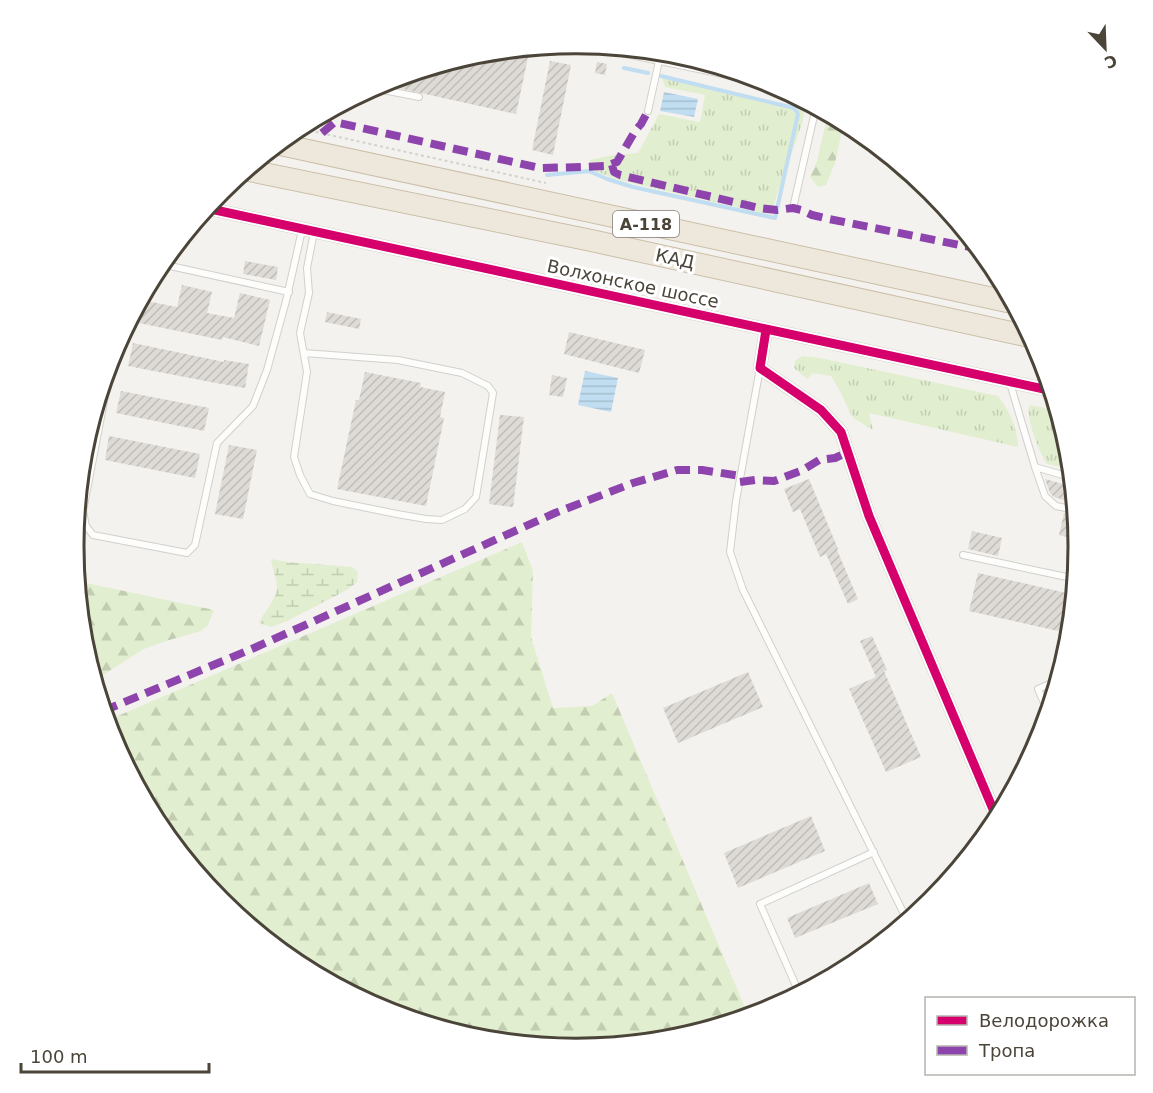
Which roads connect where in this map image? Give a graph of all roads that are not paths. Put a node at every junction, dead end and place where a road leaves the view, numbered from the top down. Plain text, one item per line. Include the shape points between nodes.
1 (659, 61) joint
2 (691, 68) edge
3 (388, 91) edge
4 (419, 97) dead end
5 (648, 111) dead end
6 (814, 115) edge
7 (290, 147) edge
8 (257, 172) edge
9 (793, 208) dead end
10 (217, 210) edge
11 (308, 231) junction
12 (172, 266) edge
13 (289, 292) junction
14 (1003, 301) edge
15 (766, 330) junction
16 (1021, 335) edge
17 (304, 353) junction
18 (760, 368) junction
19 (1010, 382) junction
20 (1043, 389) edge
21 (99, 425) edge
22 (1035, 467) junction
23 (1064, 475) edge
24 (87, 488) edge
25 (1067, 508) edge
26 (85, 520) edge
27 (963, 555) dead end
28 (1068, 577) edge
29 (1049, 684) edge
30 (1044, 702) edge
31 (993, 809) edge
32 (874, 852) junction
33 (904, 914) edge
34 (796, 987) edge

1 - 2 lane
1 - 5 lane
3 - 4 lane
6 - 9 lane
7 - 14 highway, КАД / А-118
8 - 16 highway, КАД / А-118
10 - 11 street, Волхонское шоссе
11 - 13 lane
11 - 15 street, Волхонское шоссе
11 - 17 lane via 309,293 300,333
12 - 13 lane
13 - 26 lane via 253,406 217,443 195,545 187,554 93,535
15 - 18 street
15 - 19 street, Волхонское шоссе
17 - 17 lane via 307,372 294,457 310,494 442,520 465,509 476,497 493,393 488,386 462,373 398,360
18 - 31 street via 821,410 841,432 869,516
18 - 32 lane via 729,552 743,590
19 - 20 street, Волхонское шоссе
19 - 22 lane
21 - 24 lane
22 - 23 lane
22 - 25 lane via 1045,496 1056,506
27 - 28 lane
29 - 30 lane via 1038,689
32 - 33 lane
32 - 34 lane via 760,904

